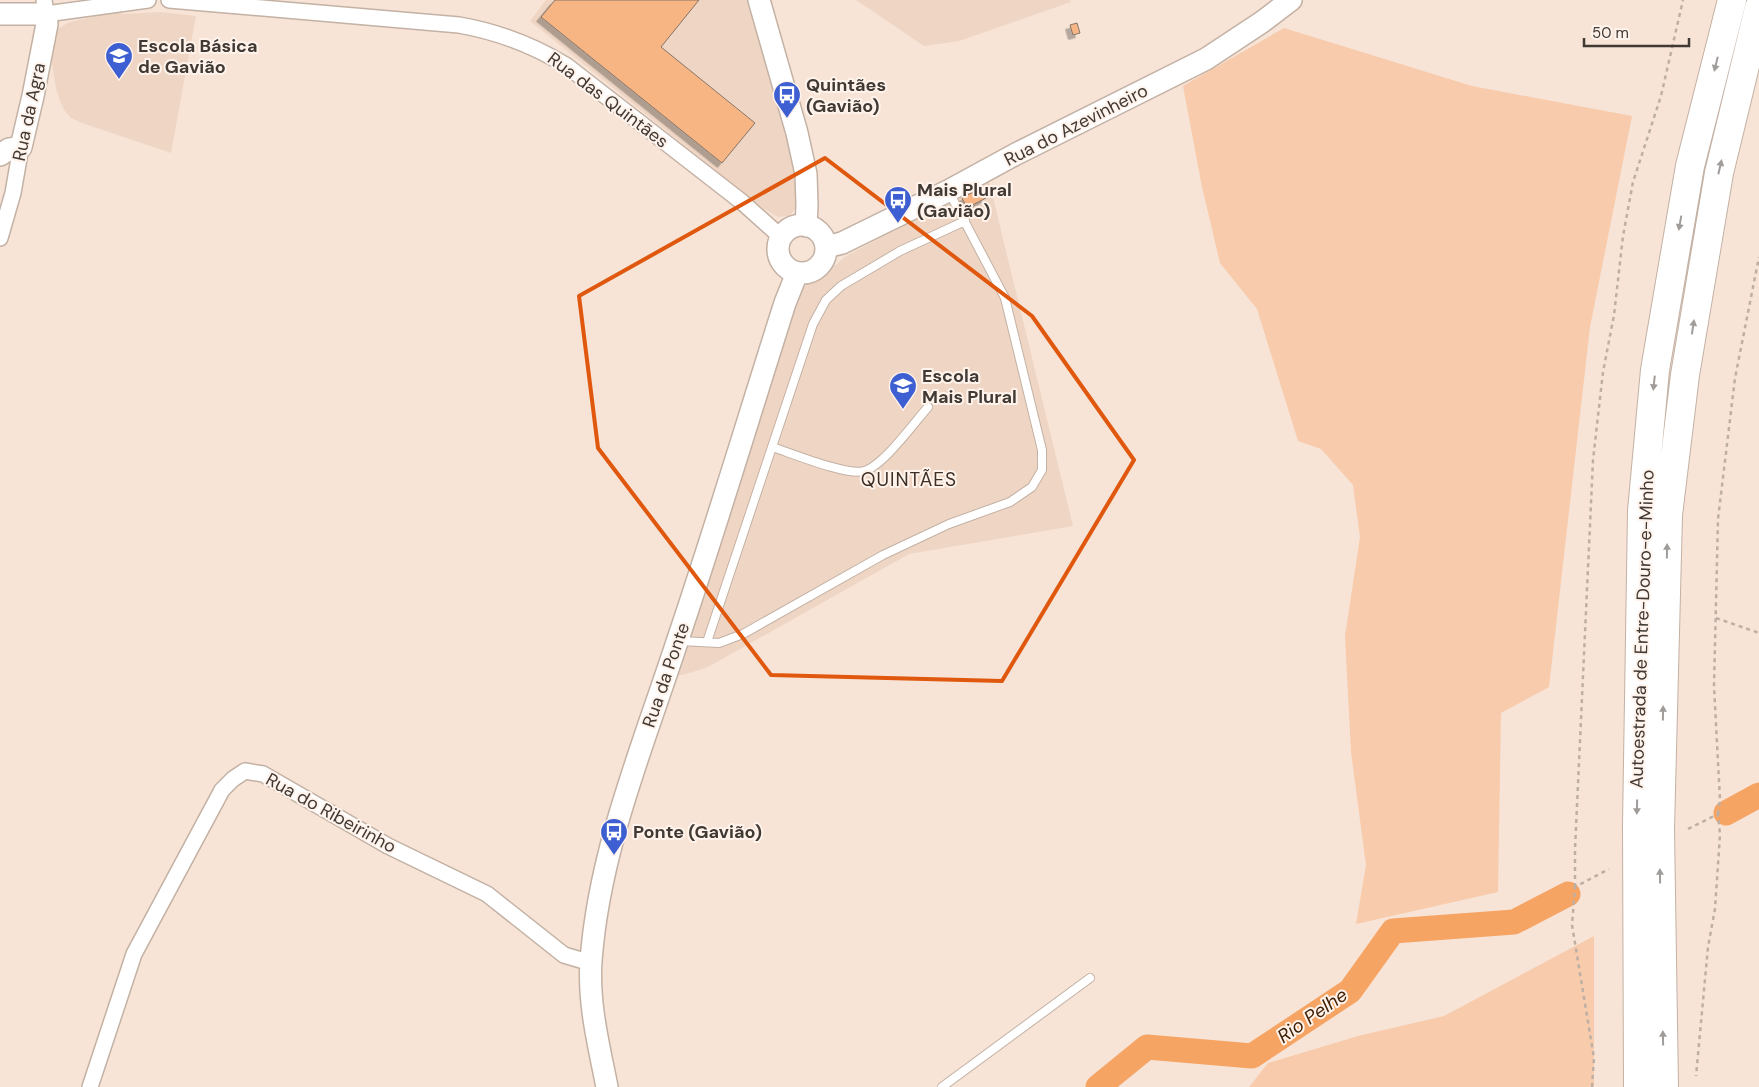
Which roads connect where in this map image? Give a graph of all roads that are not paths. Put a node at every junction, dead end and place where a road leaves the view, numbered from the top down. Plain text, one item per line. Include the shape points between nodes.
1 (148, 0) edge
2 (169, 0) edge
3 (758, 0) edge
4 (1291, 0) edge
5 (1732, 0) edge
6 (45, 7) edge
7 (1759, 8) edge
8 (0, 14) edge
9 (20, 147) junction
10 (0, 155) edge
11 (948, 191) junction
12 (965, 221) junction
13 (806, 226) junction
14 (0, 238) edge
15 (781, 238) junction
16 (826, 248) junction
17 (796, 273) junction
18 (928, 407) dead end
19 (772, 447) junction
20 (678, 641) junction
21 (707, 642) junction
22 (591, 963) junction
23 (1090, 978) dead end
24 (90, 1087) edge
25 (606, 1087) edge
26 (942, 1087) edge
27 (1638, 1087) edge
28 (1664, 1087) edge

1 - 6 street
2 - 15 street, Rua das Quintães via 460,25 515,39 567,66 742,202
3 - 13 street via 806,174
4 - 11 street, Rua do Azevinheiro via 1206,59
5 -> 27 highway, Autoestrada de Entre-Douro-e-Minho via 1690,166 1656,370 1642,511 1636,825
6 - 8 street
6 - 9 street, Rua da Agra via 47,24 42,53
28 -> 7 highway, Autoestrada de Entre-Douro-e-Minho via 1660,829 1668,515 1685,375 1719,173
9 - 10 street
9 - 14 street, Rua da Agra
11 - 12 lane
11 - 16 street, Rua do Azevinheiro
12 - 19 lane via 900,251 841,286 826,300 813,324
12 - 21 lane via 1005,298 1042,450 1042,470 1032,487 1010,502 948,524 883,555 743,634 719,643
13 - 15 street via 792,228
13 - 16 street via 820,233
15 - 17 street via 778,244 780,259
16 - 17 street via 820,265 809,272
17 - 20 street, Rua da Ponte
18 - 19 lane via 878,463 863,472 846,471
19 - 21 lane
20 - 21 lane
20 - 22 street, Rua da Ponte via 612,844
22 - 24 street, Rua do Ribeirinho via 564,955 487,894 388,846 263,774 245,770 222,790 134,954
22 - 25 street, Rua da Ponte via 592,1003
23 - 26 lane

